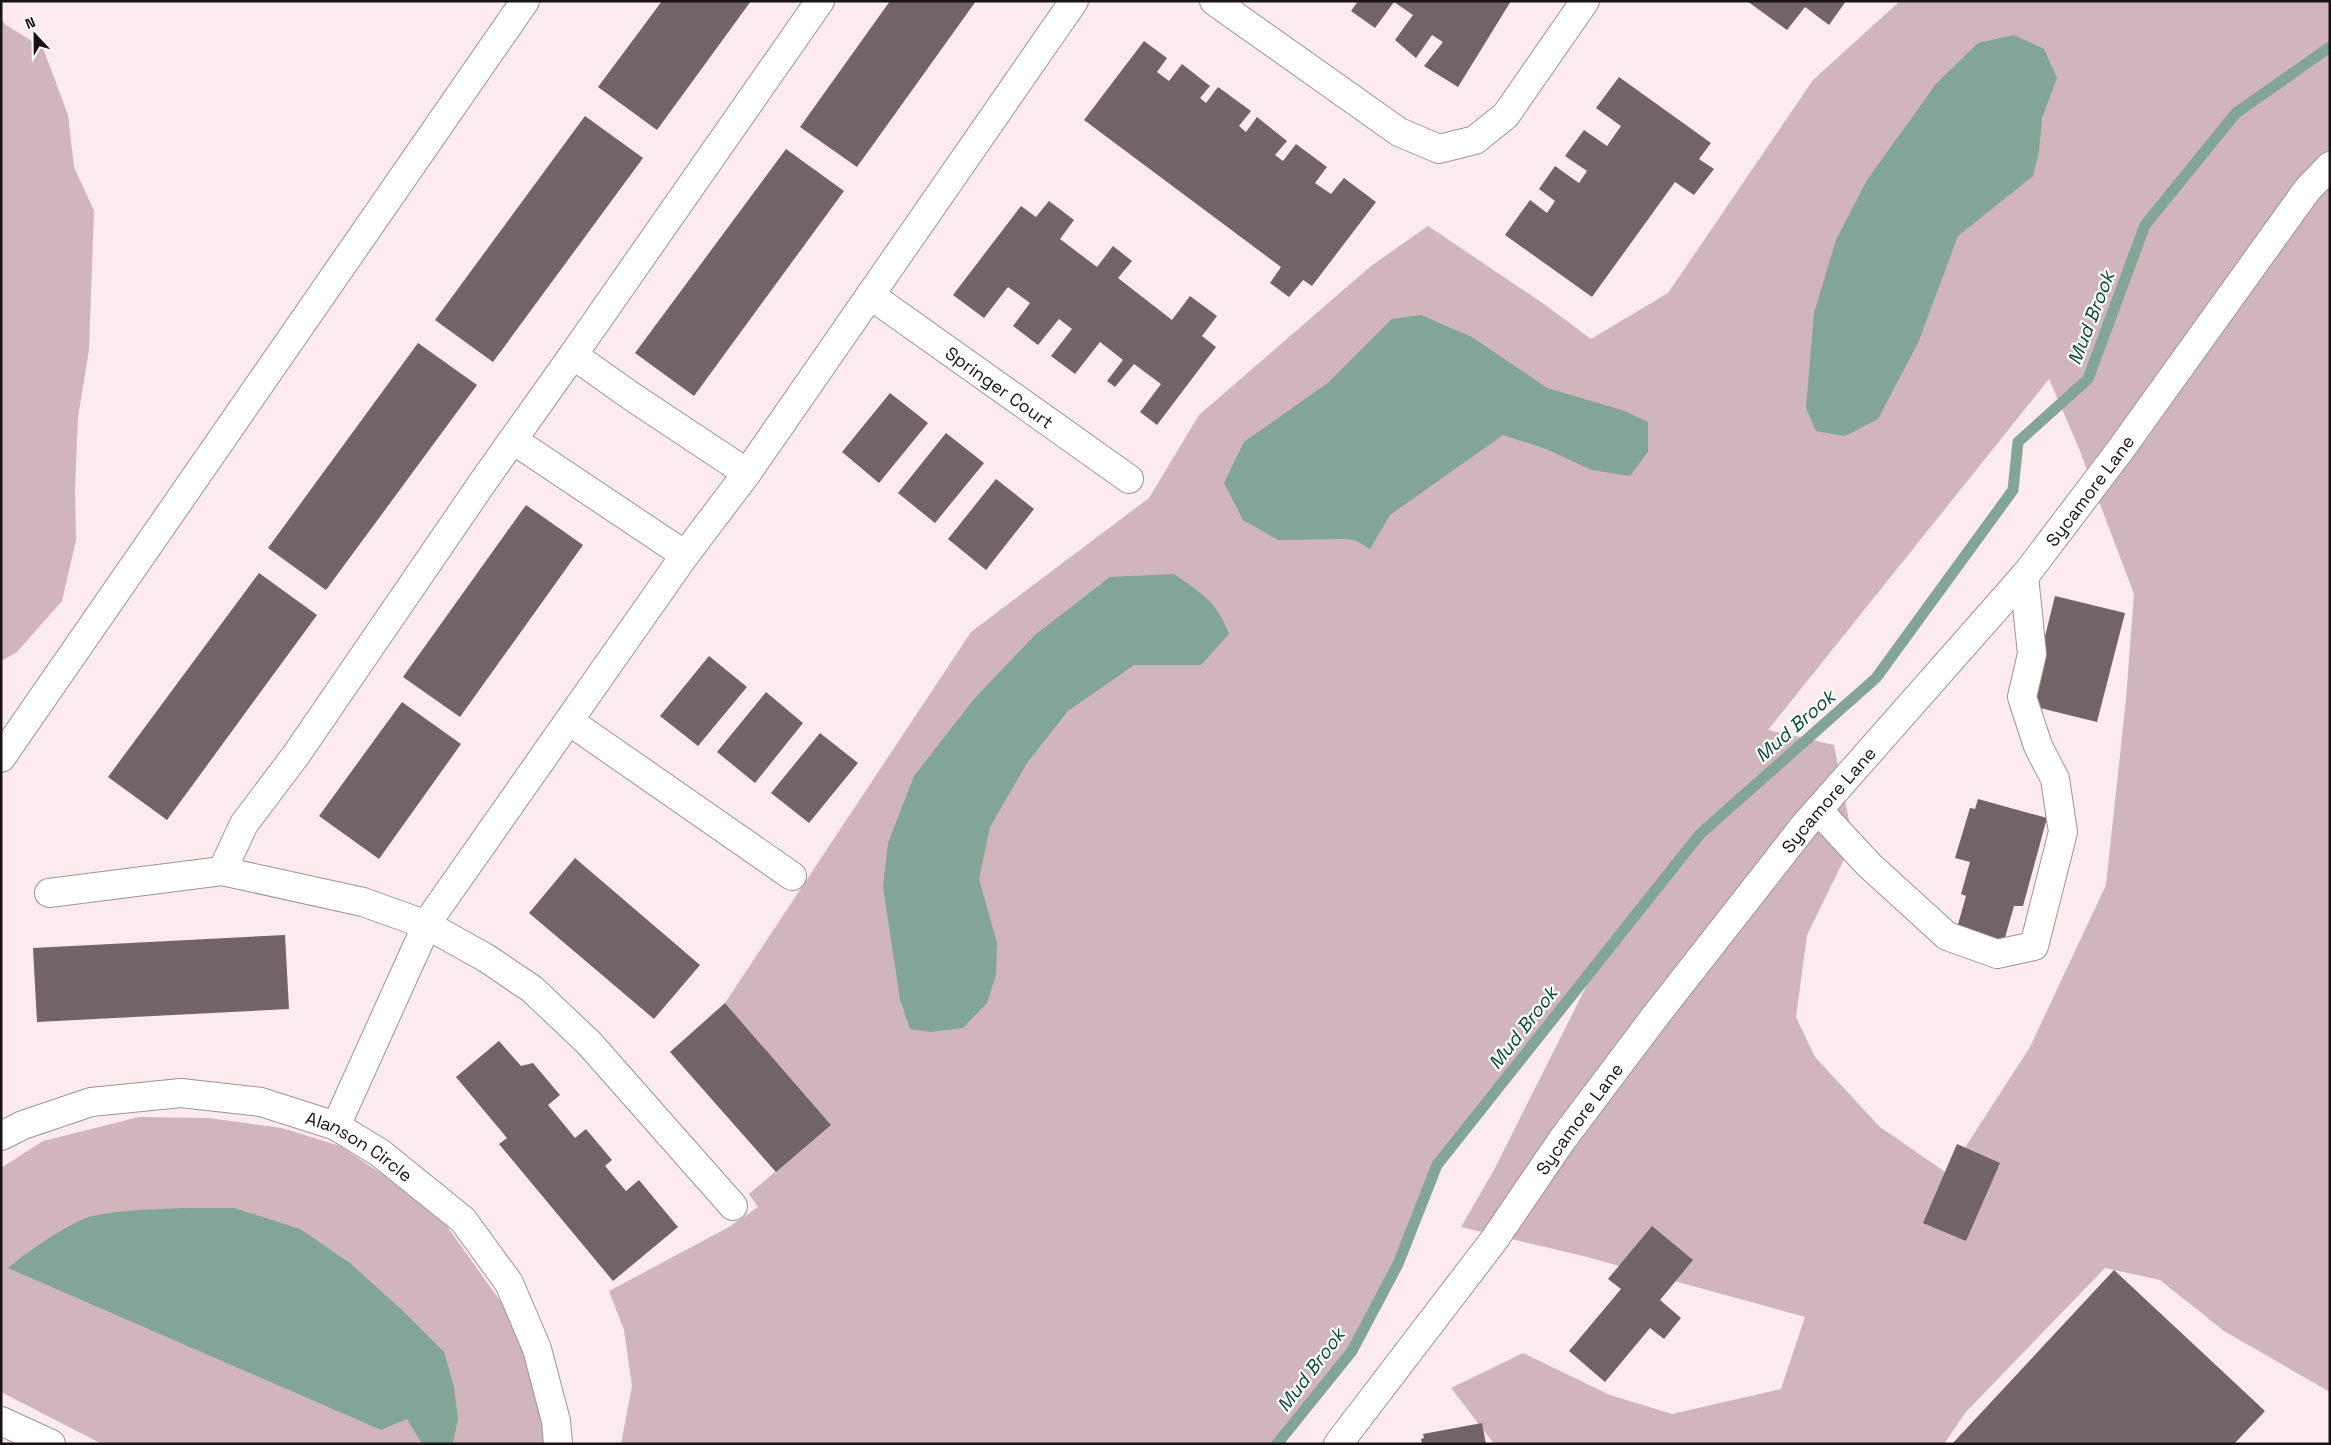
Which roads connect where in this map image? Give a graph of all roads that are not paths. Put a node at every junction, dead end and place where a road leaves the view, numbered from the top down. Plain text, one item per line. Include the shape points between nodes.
1 (525, 1) edge
2 (820, 1) edge
3 (1074, 1) edge
4 (1214, 1) edge
5 (1585, 1) edge
6 (2330, 166) edge
7 (870, 295) junction
8 (573, 355) junction
9 (513, 440) junction
10 (746, 473) junction
11 (1128, 479) dead end
12 (685, 554) junction
13 (2024, 576) junction
14 (569, 721) junction
15 (1, 758) edge
16 (1818, 810) junction
17 (222, 871) junction
18 (792, 876) dead end
19 (49, 894) dead end
20 (427, 925) junction
21 (336, 1126) junction
22 (1, 1136) edge
23 (733, 1206) dead end
24 (1, 1421) edge
25 (51, 1444) edge
26 (558, 1444) edge
27 (1338, 1444) edge

1 - 15 street
2 - 8 street
3 - 7 street
4 - 5 street via 1399,132 1439,150 1475,140 1506,115
6 - 13 street, Sycamore Lane via 2307,190 2122,449
7 - 10 street
7 - 11 street, Springer Court
8 - 9 street
8 - 10 street
9 - 12 street
9 - 17 street via 296,755 244,824
10 - 12 street
12 - 14 street
13 - 16 street, Sycamore Lane
13 - 16 street via 2032,654 2022,697 2038,746 2055,779 2063,832 2034,946 1997,954 1947,936 1869,866
14 - 18 street
14 - 20 street
16 - 27 street, Sycamore Lane via 1652,1019 1562,1140 1494,1240
17 - 19 street
17 - 20 street via 363,902
20 - 21 street
20 - 23 street via 486,958 532,989 589,1043
21 - 22 street, Alanson Circle via 261,1102 181,1093 91,1102 23,1125
21 - 26 street, Alanson Circle via 380,1153 463,1220 509,1283 537,1349 556,1420
24 - 25 street

